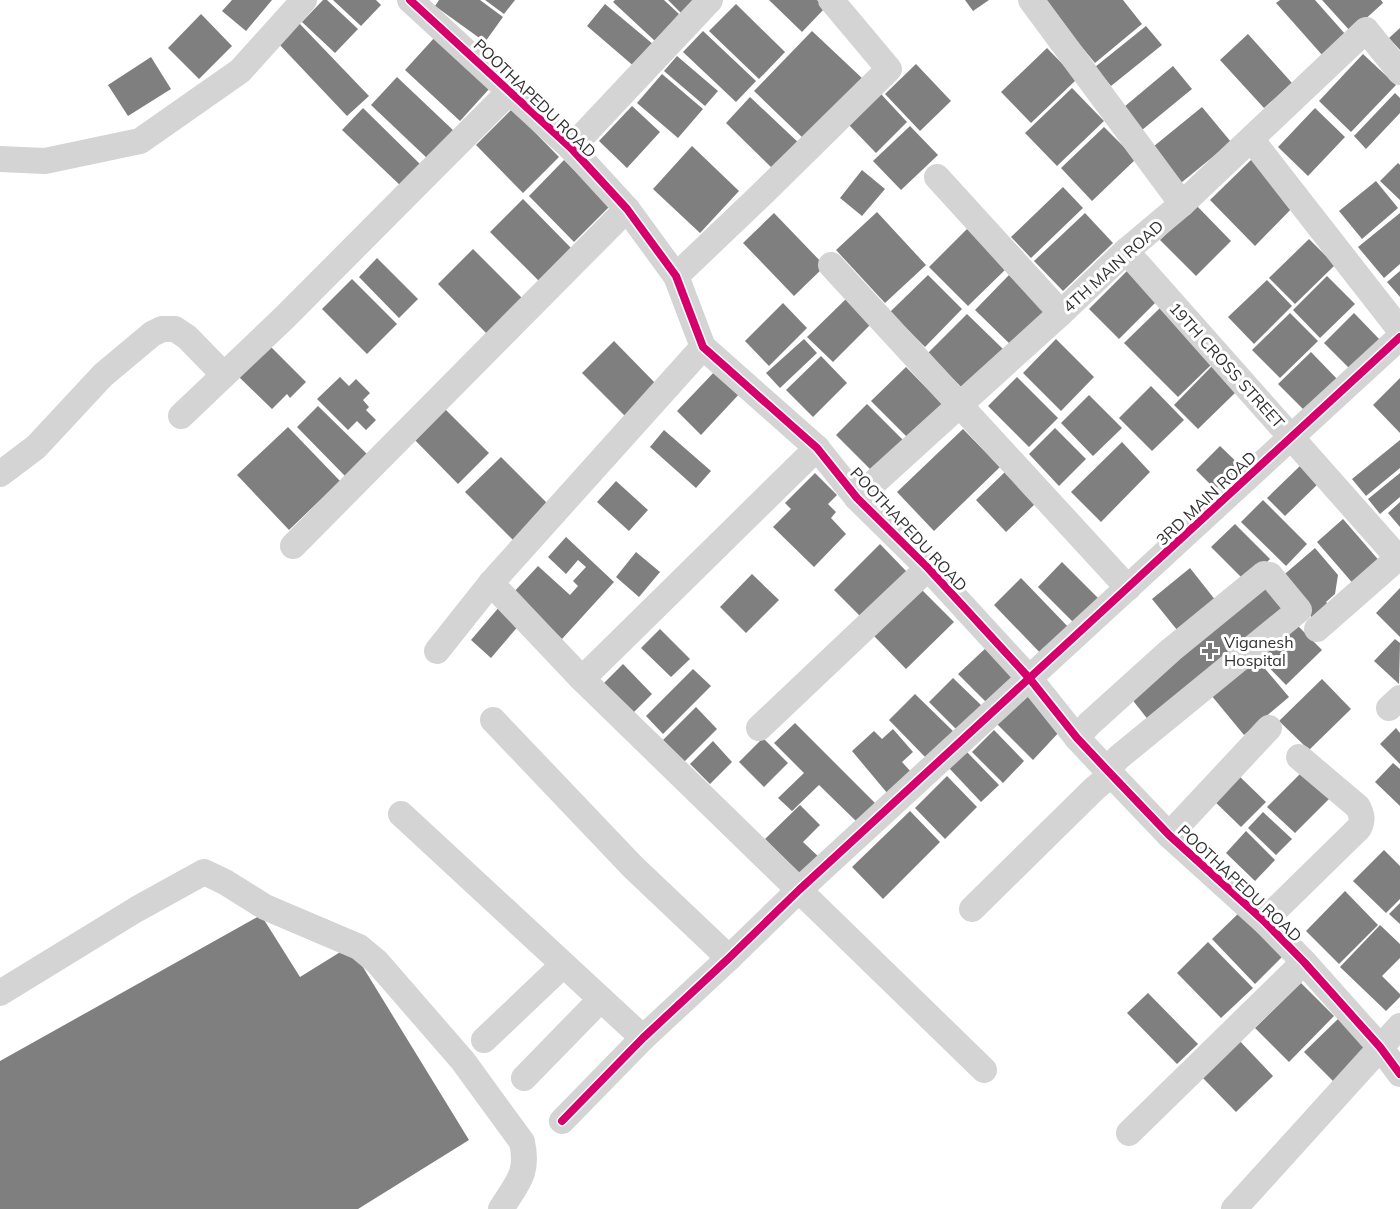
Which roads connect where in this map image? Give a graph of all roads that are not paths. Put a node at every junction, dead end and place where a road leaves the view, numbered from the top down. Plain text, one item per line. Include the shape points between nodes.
1 (304, 0) edge
2 (410, 0) edge
3 (710, 0) edge
4 (831, 0) edge
5 (1031, 0) edge
6 (1400, 72) edge
7 (510, 91) junction
8 (1251, 139) junction
9 (571, 148) junction
10 (0, 159) edge
11 (937, 177) dead end
12 (1182, 204) junction
13 (627, 209) junction
14 (1126, 251) junction
15 (831, 265) dead end
16 (676, 276) junction
17 (1061, 313) junction
18 (1400, 330) edge
19 (1400, 337) edge
20 (704, 347) junction
21 (224, 375) junction
22 (959, 406) junction
23 (181, 416) dead end
24 (1291, 437) junction
25 (817, 448) junction
26 (0, 474) edge
27 (857, 498) junction
28 (293, 546) dead end
29 (1399, 559) edge
30 (928, 568) junction
31 (491, 583) junction
32 (1128, 588) junction
33 (1317, 629) dead end
34 (437, 651) dead end
35 (582, 679) junction
36 (1030, 679) junction
37 (493, 720) dead end
38 (759, 728) dead end
39 (1269, 728) dead end
40 (1077, 738) junction
41 (1299, 757) dead end
42 (1109, 773) junction
43 (401, 814) dead end
44 (1169, 835) junction
45 (799, 890) junction
46 (972, 909) dead end
47 (1264, 921) junction
48 (729, 958) junction
49 (1304, 962) junction
50 (563, 965) junction
51 (0, 993) edge
52 (600, 1000) junction
53 (1400, 1026) edge
54 (643, 1038) junction
55 (484, 1040) dead end
56 (1380, 1047) junction
57 (984, 1070) dead end
58 (1400, 1074) edge
59 (524, 1078) dead end
60 (562, 1121) dead end
61 (1129, 1133) dead end
62 (501, 1209) edge
63 (1234, 1209) edge

1 - 10 street via 240,71 140,141 45,161
2 - 7 street, POOTHAPEDU ROAD
3 - 9 street
4 - 16 street via 889,69
5 - 12 street
6 - 8 street, 4TH MAIN ROAD via 1365,30
7 - 9 street, POOTHAPEDU ROAD
7 - 21 street
8 - 12 street, 4TH MAIN ROAD
8 - 18 street
9 - 13 street, POOTHAPEDU ROAD
11 - 17 street
12 - 14 street, 4TH MAIN ROAD
13 - 16 street, POOTHAPEDU ROAD
13 - 28 street
14 - 17 street, 4TH MAIN ROAD
14 - 24 street, 19TH CROSS STREET
15 - 22 street
16 - 20 street, POOTHAPEDU ROAD
17 - 22 street, 4TH MAIN ROAD
19 - 24 street, 3RD MAIN ROAD
20 - 25 street, POOTHAPEDU ROAD
20 - 31 street
21 - 23 street
21 - 26 street via 187,337 175,329 162,329 103,375 36,447
22 - 27 street, 4TH MAIN ROAD
22 - 32 street
24 - 29 street, 19TH CROSS STREET
24 - 32 street, 3RD MAIN ROAD
25 - 27 street, POOTHAPEDU ROAD
25 - 35 street
27 - 30 street, POOTHAPEDU ROAD
29 - 33 street
30 - 36 street, POOTHAPEDU ROAD
30 - 38 street
31 - 34 street
31 - 35 street
32 - 36 street, 3RD MAIN ROAD
35 - 45 street
36 - 40 street, POOTHAPEDU ROAD
36 - 45 street, 3RD MAIN ROAD
37 - 48 street via 633,867
39 - 44 street
40 - 42 street, POOTHAPEDU ROAD
40 - 42 street via 1170,650 1264,574 1270,575 1299,610 1119,757
41 - 47 street via 1358,807 1362,822
42 - 44 street, POOTHAPEDU ROAD
42 - 46 street
43 - 50 street
44 - 47 street, POOTHAPEDU ROAD
45 - 48 street, 3RD MAIN ROAD
45 - 57 street
47 - 49 street, POOTHAPEDU ROAD
48 - 54 street, 3RD MAIN ROAD
49 - 56 street, POOTHAPEDU ROAD
49 - 61 street
50 - 52 street
50 - 55 street
51 - 62 street via 204,872 265,907 359,947 377,962 463,1061 522,1142 522,1175
52 - 54 street
52 - 59 street
53 - 56 street
54 - 60 street, 3RD MAIN ROAD
56 - 58 street, POOTHAPEDU ROAD
56 - 63 street

